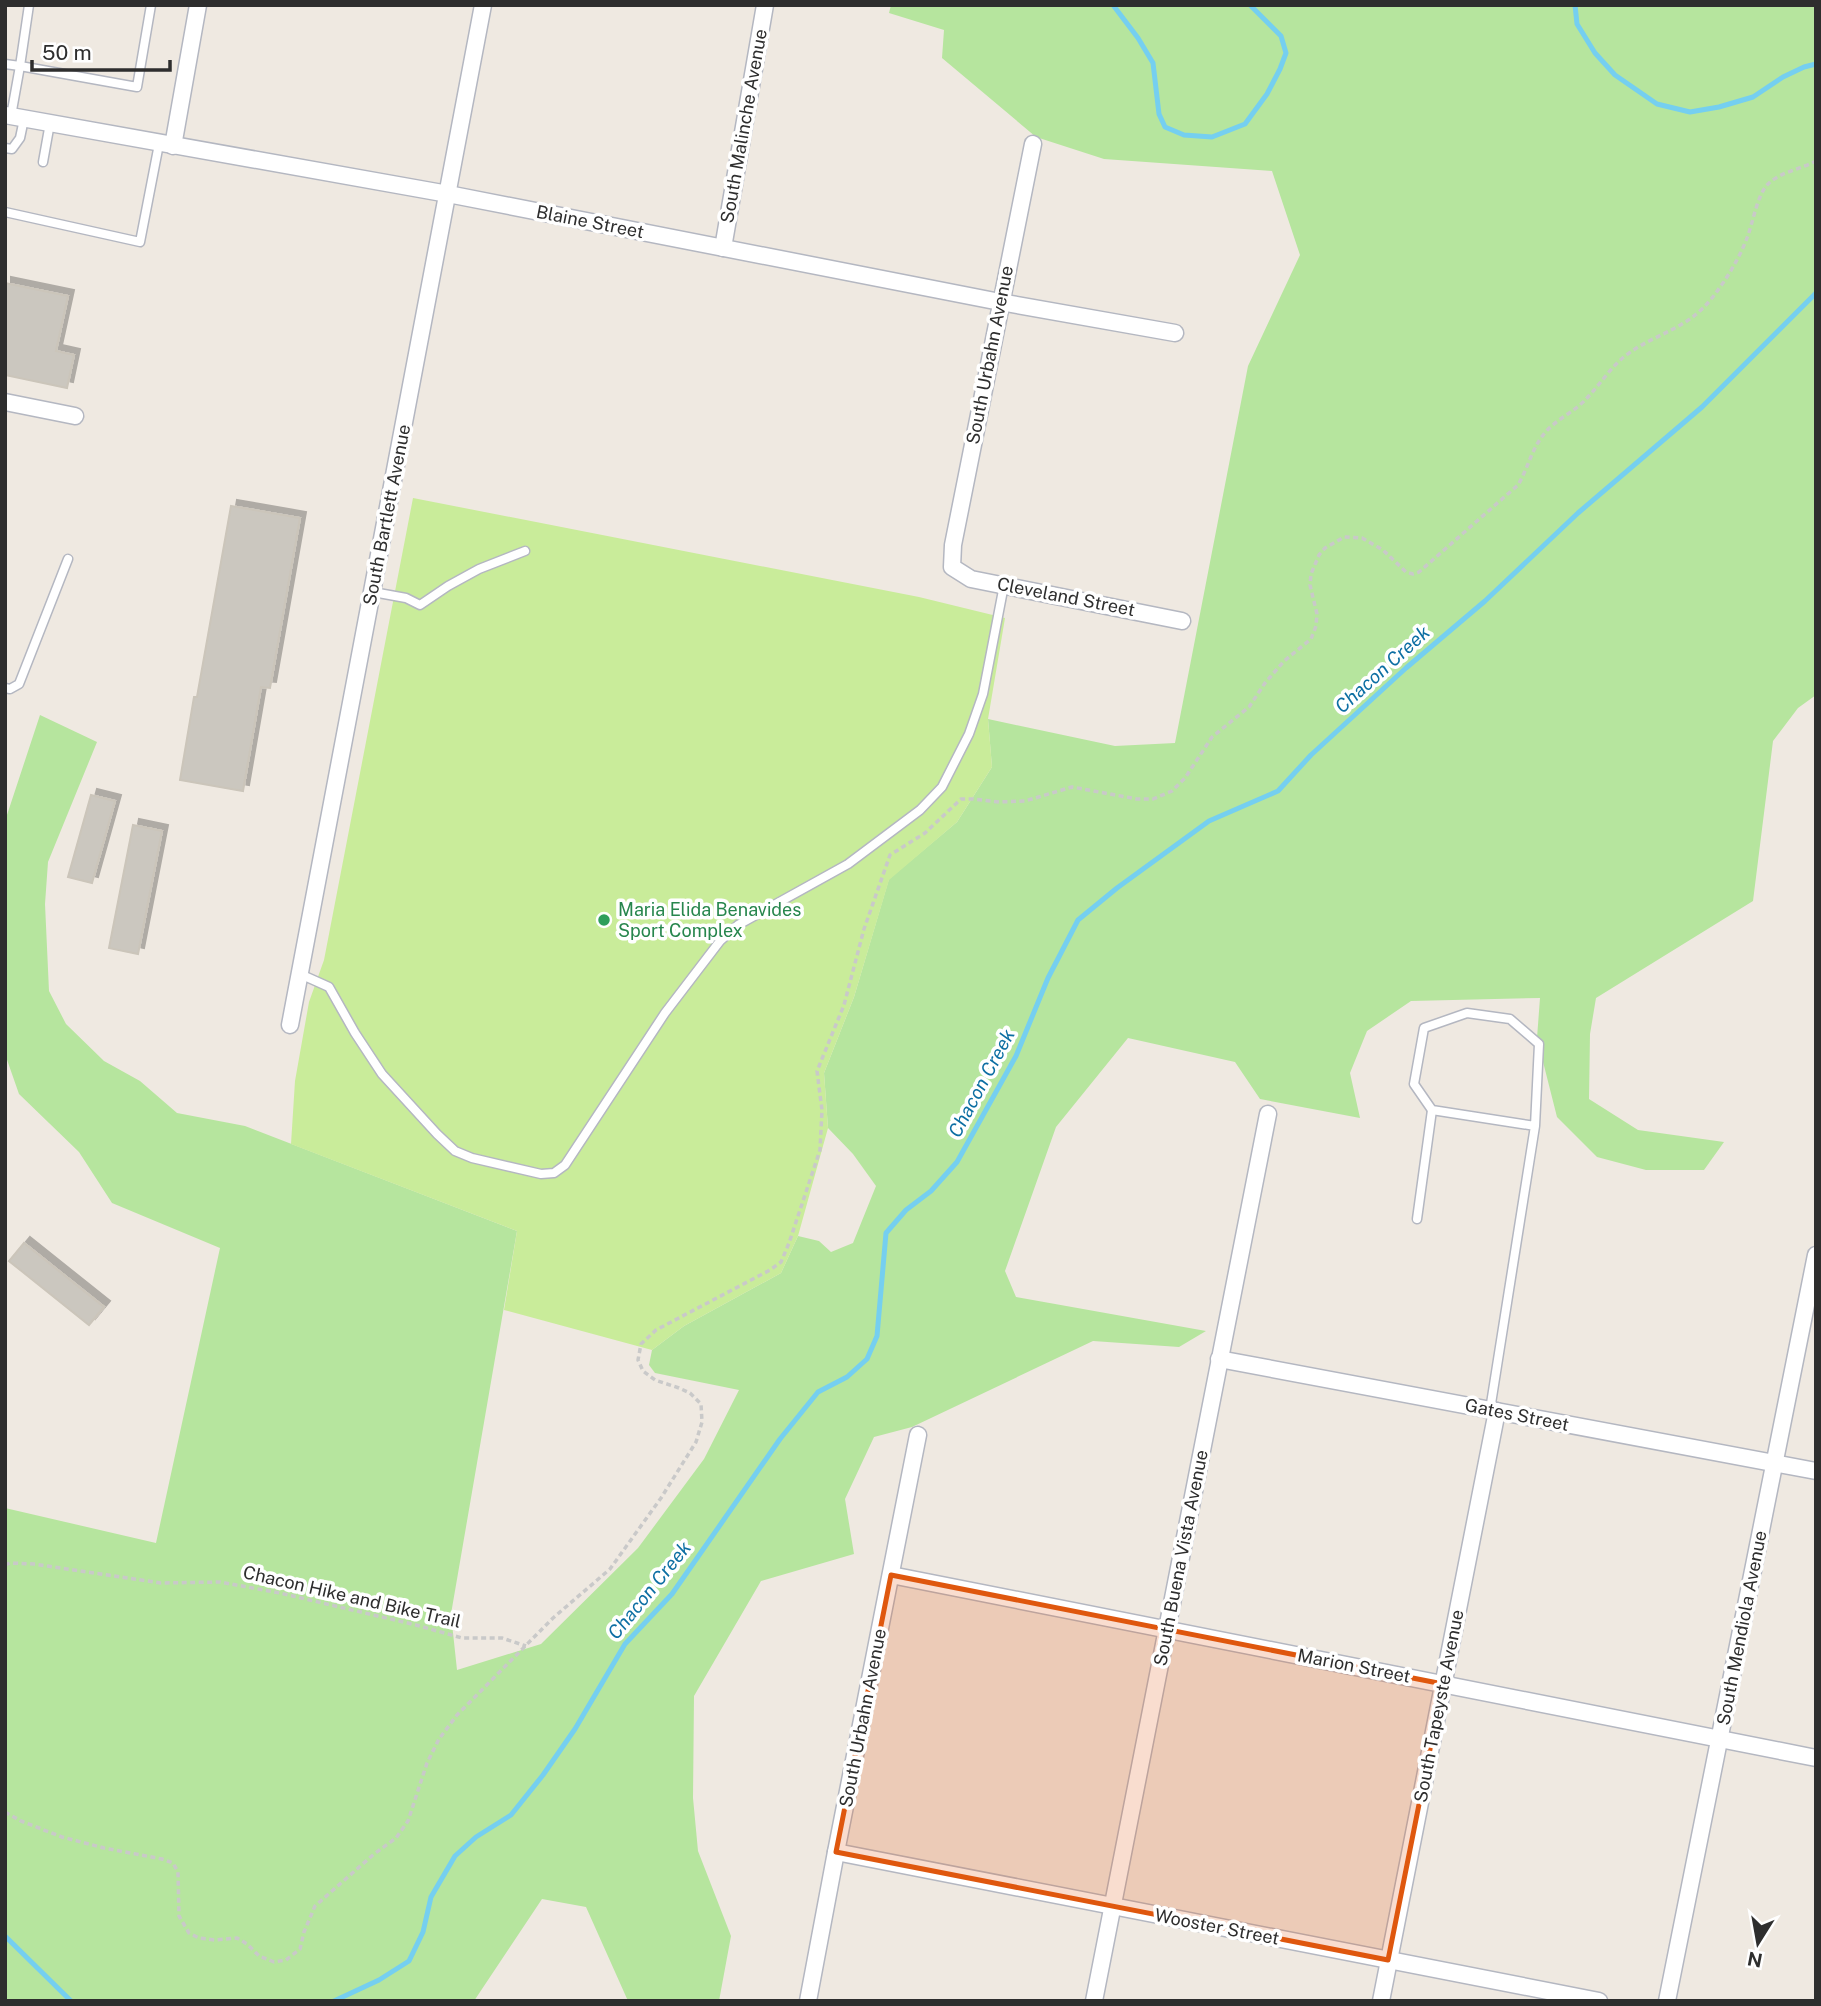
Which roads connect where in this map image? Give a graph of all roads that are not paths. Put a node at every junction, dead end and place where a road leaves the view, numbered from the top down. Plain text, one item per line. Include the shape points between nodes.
1 (29, 5) edge
2 (151, 5) edge
3 (198, 5) edge
4 (483, 5) edge
5 (765, 5) edge
6 (5, 64) edge
7 (20, 66) junction
8 (13, 117) edge
9 (50, 123) junction
10 (1033, 144) dead end
11 (166, 145) junction
12 (5, 148) edge
13 (43, 162) dead end
14 (448, 194) junction
15 (5, 212) edge
16 (723, 248) junction
17 (1000, 302) junction
18 (1175, 333) dead end
19 (5, 402) edge
20 (75, 416) dead end
21 (525, 551) dead end
22 (68, 559) dead end
23 (952, 566) joint
24 (1004, 585) junction
25 (373, 592) junction
26 (1182, 621) dead end
27 (5, 688) edge
28 (300, 974) junction
29 (290, 1025) dead end
30 (1432, 1110) junction
31 (1268, 1114) dead end
32 (1535, 1126) junction
33 (1417, 1219) dead end
34 (1816, 1255) edge
35 (1219, 1359) junction
36 (1494, 1410) junction
37 (918, 1435) dead end
38 (1774, 1463) junction
39 (1816, 1471) edge
40 (891, 1575) junction
41 (1167, 1630) junction
42 (1443, 1684) junction
43 (1719, 1739) junction
44 (1816, 1758) edge
45 (836, 1852) junction
46 (1112, 1906) junction
47 (1388, 1960) junction
48 (808, 2001) edge
49 (1094, 2001) edge
50 (1381, 2001) edge
51 (1599, 2001) edge
52 (1667, 2001) edge

1 - 7 lane
2 - 7 lane via 137,87
3 - 11 street
4 - 14 street, South Bartlett Avenue
5 - 16 street, South Malinche Avenue
6 - 7 lane
7 - 8 lane
8 - 9 street, Blaine Street
8 - 12 lane via 20,138 12,149
9 - 11 street, Blaine Street
9 - 13 lane
10 - 17 street, South Urbahn Avenue
11 - 14 street, Blaine Street
11 - 15 lane via 140,242 35,215
14 - 16 street, Blaine Street
14 - 25 street, South Bartlett Avenue
16 - 17 street, Blaine Street
17 - 18 street, Blaine Street
17 - 23 street, South Urbahn Avenue
19 - 20 street
21 - 25 lane via 479,569 420,605
22 - 27 lane via 19,684
23 - 24 street, Cleveland Street via 971,579
24 - 26 street, Cleveland Street
24 - 28 lane via 983,694 942,787 920,810 848,864 738,925 720,941 665,1013 565,1165 554,1173 541,1174 455,1151 383,1074 329,987
25 - 28 street, South Bartlett Avenue
28 - 29 street, South Bartlett Avenue
30 - 32 lane
30 - 32 lane via 1414,1084 1424,1028 1467,1013 1510,1019 1539,1044
30 - 33 lane
31 - 35 street, South Buena Vista Avenue
32 - 36 lane
34 - 38 street, South Mendiola Avenue
35 - 36 street, Gates Street
35 - 41 street, South Buena Vista Avenue
36 - 38 street, Gates Street
36 - 42 street, South Tapeyste Avenue
37 - 40 street, South Urbahn Avenue
38 - 39 street, Gates Street
38 - 43 street, South Mendiola Avenue
40 - 41 street, Marion Street
40 - 45 street, South Urbahn Avenue
41 - 42 street, Marion Street
41 - 46 street, South Buena Vista Avenue
42 - 43 street, Marion Street
42 - 47 street, South Tapeyste Avenue
43 - 44 street, Marion Street
43 - 52 street, South Mendiola Avenue
45 - 46 street, Wooster Street
45 - 48 street, South Urbahn Avenue
46 - 47 street, Wooster Street
46 - 49 street, South Buena Vista Avenue
47 - 50 street, South Tapeyste Avenue
47 - 51 street, Wooster Street

